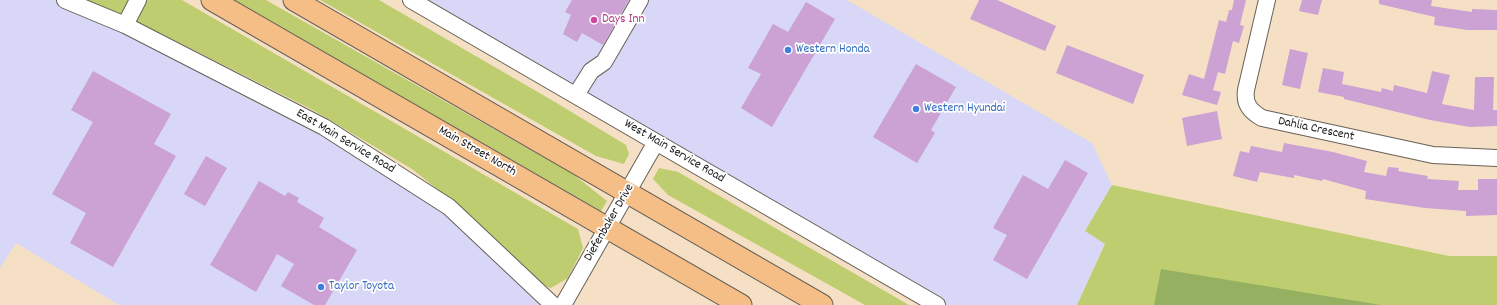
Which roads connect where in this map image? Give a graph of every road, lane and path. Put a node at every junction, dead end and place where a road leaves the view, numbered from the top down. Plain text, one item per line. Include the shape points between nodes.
1 (65, 0) edge
2 (138, 0) edge
3 (212, 0) edge
4 (294, 0) edge
5 (411, 0) edge
6 (640, 0) edge
7 (1268, 0) edge
8 (125, 25) junction
9 (576, 95) junction
10 (656, 142) junction
11 (1497, 158) edge
12 (627, 193) junction
13 (608, 227) junction
14 (553, 305) edge
15 (563, 305) edge
16 (741, 305) edge
17 (822, 305) edge
18 (937, 305) edge

1 - 8 street, East Main Service Road
2 - 8 street
3 - 13 main road, Main Street North
4 - 12 main road
5 - 9 street, West Main Service Road
6 - 9 street via 604,62 591,71
7 - 11 street, Dahlia Crescent via 1246,90 1245,99 1248,108 1254,114 1262,118 1433,156
8 - 14 street, East Main Service Road via 324,127 449,207
9 - 10 street, West Main Service Road
10 - 12 street, Diefenbaker Drive
10 - 18 street, West Main Service Road
12 - 13 street, Diefenbaker Drive
12 - 17 main road
13 - 15 street, Diefenbaker Drive
13 - 16 main road, Main Street North

